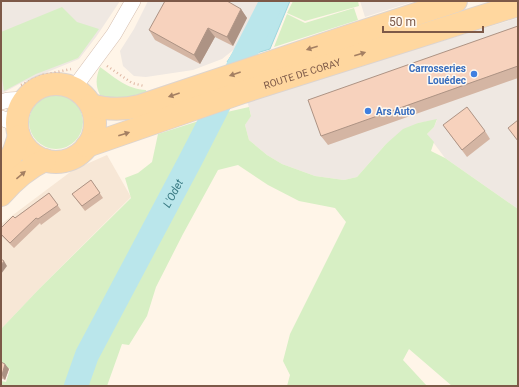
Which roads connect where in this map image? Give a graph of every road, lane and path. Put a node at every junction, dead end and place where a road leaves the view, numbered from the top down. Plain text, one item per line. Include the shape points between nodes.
1 (133, 1) edge
2 (456, 1) edge
3 (518, 5) edge
4 (98, 56) junction
5 (75, 78) junction
6 (145, 86) dead end
7 (21, 93) junction
8 (1, 102) edge
9 (91, 105) junction
10 (12, 126) edge
11 (86, 146) junction
12 (45, 160) junction
13 (1, 174) edge
14 (1, 195) edge

1 - 4 street
2 -> 9 main road, ROUTE DE CORAY via 131,108 115,109
11 -> 3 main road, ROUTE DE CORAY via 243,92
4 - 5 street
4 - 6 path via 104,64 126,80
5 - 7 main road via 65,85 47,85
5 - 7 path via 43,75
5 - 9 main road
7 - 8 street
7 - 10 main road via 21,106
9 - 11 main road via 94,129
10 - 12 main road via 29,151
10 - 13 main road via 14,151
11 - 12 main road via 69,159
14 -> 12 main road via 17,178

